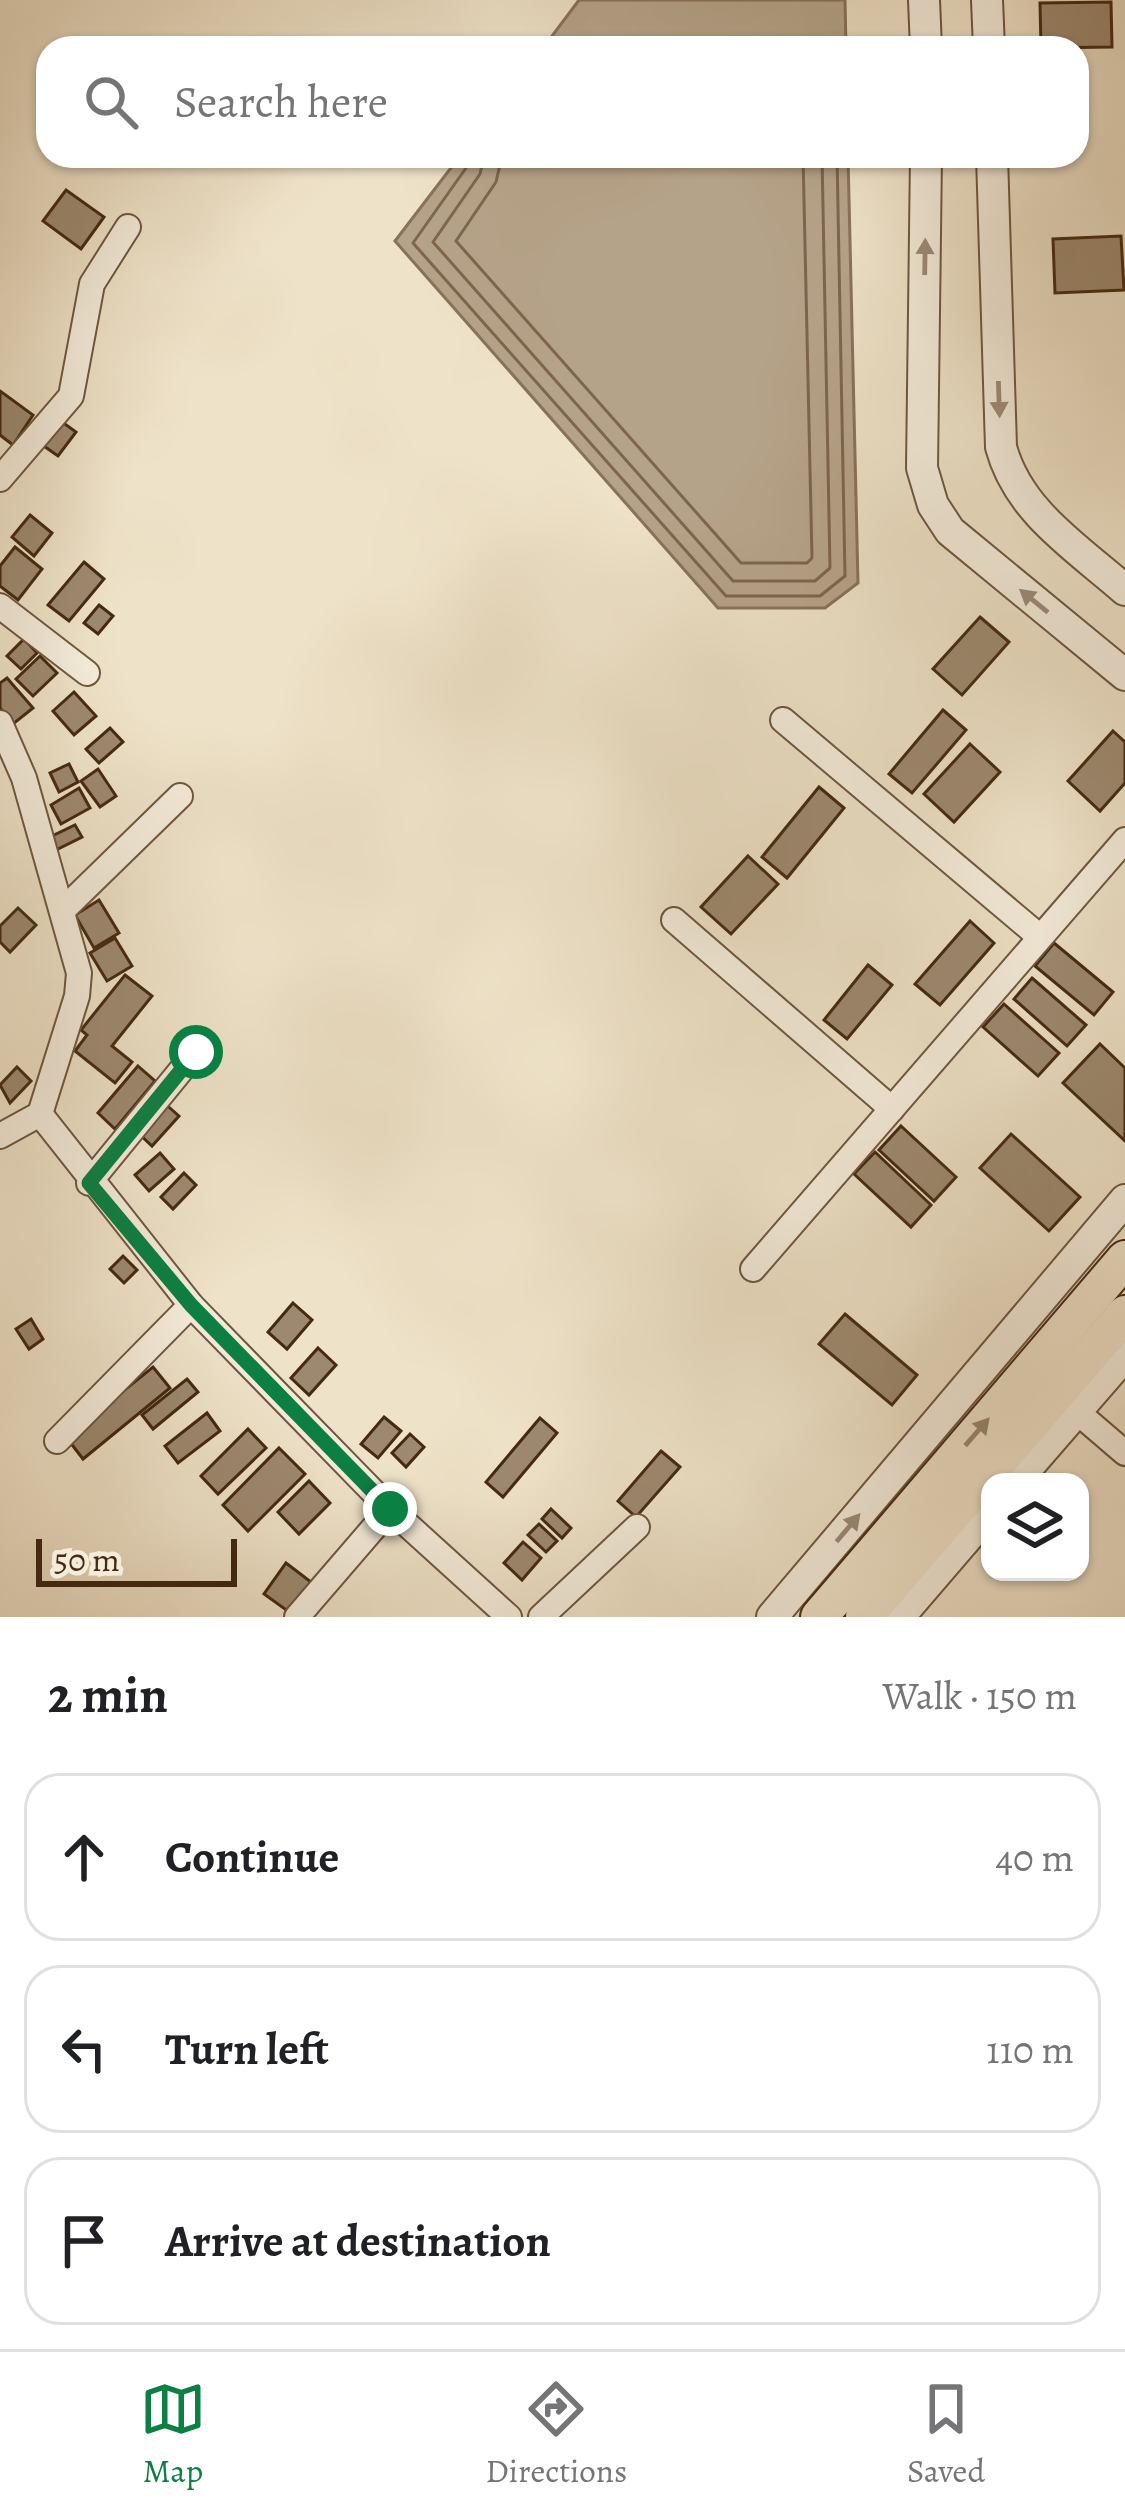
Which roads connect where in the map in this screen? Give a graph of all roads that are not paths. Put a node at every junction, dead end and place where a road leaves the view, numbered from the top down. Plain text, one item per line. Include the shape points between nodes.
1 (924, 0) edge
2 (988, 0) edge
3 (926, 36) edge
4 (989, 36) edge
5 (926, 168) edge
6 (992, 168) edge
7 (128, 227) dead end
8 (0, 479) edge
9 (1125, 590) edge
10 (0, 605) edge
11 (87, 673) dead end
12 (1125, 675) edge
13 (783, 720) dead end
14 (0, 723) edge
15 (180, 796) dead end
16 (1125, 840) edge
17 (62, 911) junction
18 (674, 920) dead end
19 (1040, 938) junction
20 (196, 1052) dead end
21 (892, 1109) junction
22 (40, 1114) junction
23 (0, 1136) edge
24 (89, 1183) junction
25 (1125, 1200) edge
26 (1125, 1259) edge
27 (753, 1269) dead end
28 (191, 1305) junction
29 (1125, 1314) edge
30 (1125, 1355) edge
31 (1076, 1411) junction
32 (57, 1441) dead end
33 (1125, 1453) edge
34 (1023, 1473) edge
35 (390, 1509) junction
36 (981, 1521) edge
37 (637, 1527) dead end
38 (297, 1617) edge
39 (509, 1617) edge
40 (542, 1617) edge
41 (772, 1617) edge
42 (819, 1617) edge
43 (864, 1617) edge
44 (898, 1617) edge

1 - 3 street
2 - 4 street
12 -> 5 street via 976,554 933,506 922,468
6 -> 9 street via 1001,447 1009,476 1029,506
7 - 8 street via 92,284 67,404
10 - 11 street
13 - 19 street
14 - 17 street
15 - 17 street
16 - 19 street
17 - 22 street via 77,996
18 - 21 street
19 - 21 street
20 - 24 street
21 - 27 street
22 - 23 street
22 - 24 street
24 - 28 street
41 -> 25 street
42 -> 26 main road
28 - 32 street
28 - 35 street
29 - 43 main road
30 - 31 street
31 - 33 street
31 - 34 street
35 - 38 street
35 - 39 street
36 - 44 street
37 - 40 street

